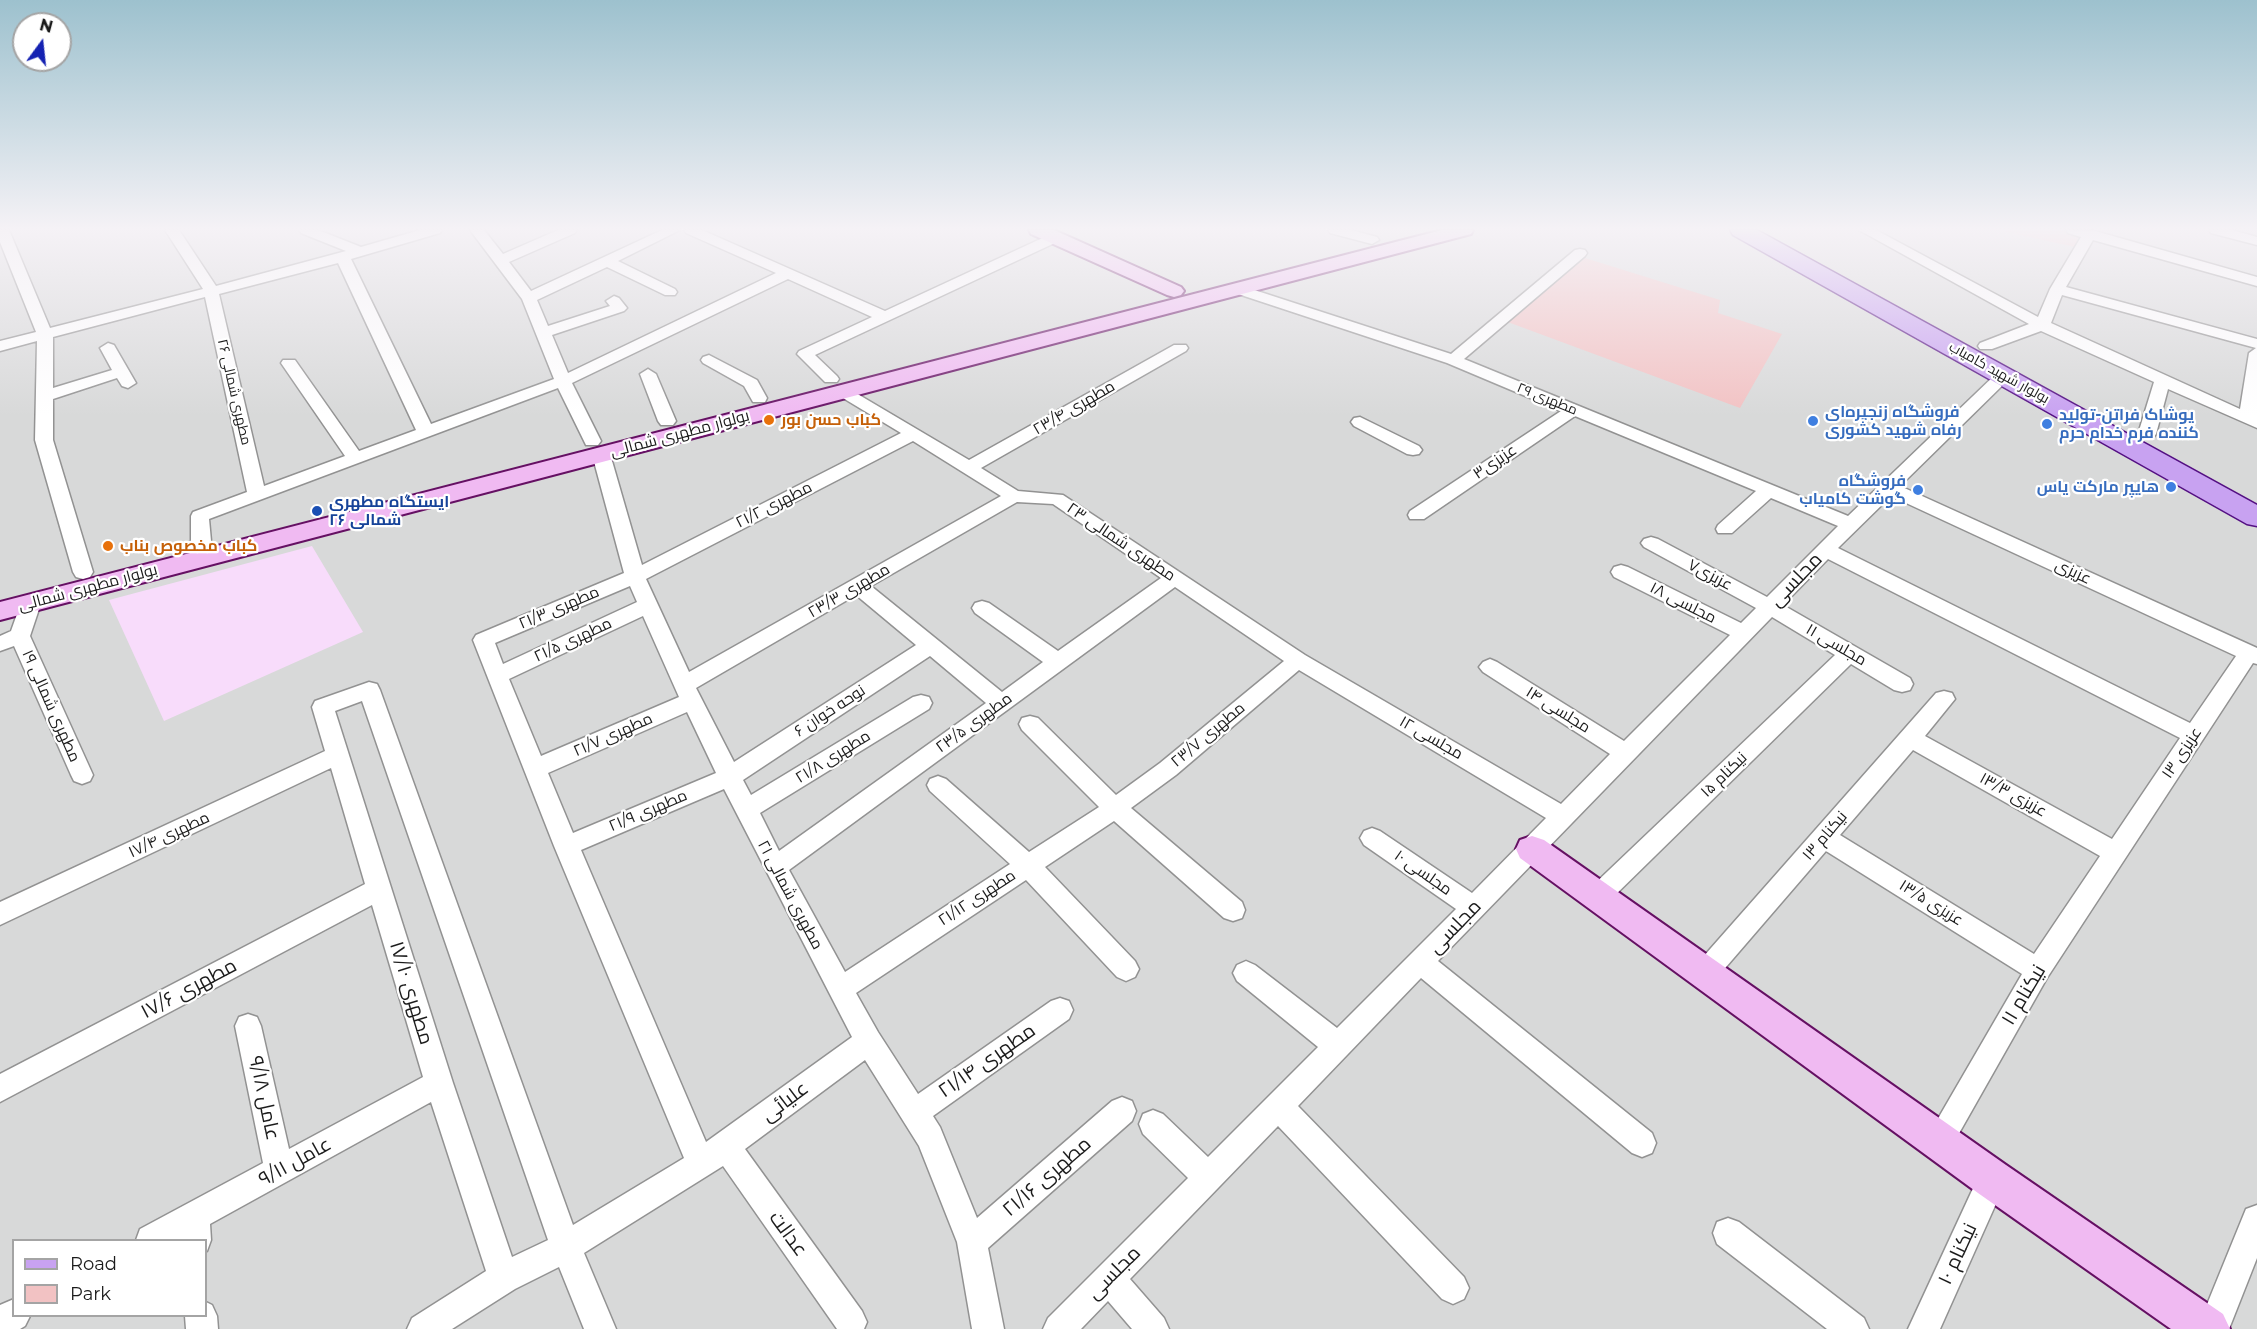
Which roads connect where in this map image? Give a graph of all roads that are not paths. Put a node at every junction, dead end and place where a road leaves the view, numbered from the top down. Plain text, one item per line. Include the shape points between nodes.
1 (28, 292) edge
2 (207, 292) edge
3 (211, 292) edge
4 (360, 292) edge
5 (525, 292) edge
6 (541, 292) edge
7 (748, 292) edge
8 (830, 292) edge
9 (929, 292) edge
10 (1171, 292) edge
11 (1224, 292) edge
12 (1246, 292) edge
13 (1534, 292) edge
14 (1866, 292) edge
15 (1871, 292) edge
16 (1981, 292) edge
17 (2056, 292) edge
18 (2064, 292) edge
19 (529, 298) junction
20 (614, 301) dead end
21 (883, 316) junction
22 (2042, 325) junction
23 (543, 333) junction
24 (45, 334) junction
25 (1013, 340) junction
26 (2257, 344) edge
27 (0, 346) edge
28 (1986, 346) junction
29 (108, 348) dead end
30 (1180, 348) dead end
31 (2257, 353) edge
32 (709, 360) dead end
33 (1453, 360) junction
34 (289, 363) dead end
35 (648, 374) dead end
36 (2003, 376) junction
37 (2163, 379) junction
38 (563, 381) junction
39 (838, 385) junction
40 (2255, 386) edge
41 (45, 396) junction
42 (759, 398) junction
43 (1573, 410) junction
44 (667, 421) junction
45 (2252, 421) edge
46 (1360, 422) dead end
47 (426, 432) junction
48 (913, 434) junction
49 (2147, 434) junction
50 (597, 447) junction
51 (1413, 450) dead end
52 (355, 458) junction
53 (968, 468) junction
54 (1889, 488) junction
55 (1768, 490) junction
56 (258, 494) junction
57 (2257, 494) edge
58 (1014, 496) junction
59 (1417, 515) dead end
60 (2257, 517) edge
61 (1851, 524) junction
62 (1725, 529) dead end
63 (201, 541) junction
64 (1651, 543) dead end
65 (1826, 550) junction
66 (83, 572) junction
67 (1621, 572) dead end
68 (635, 576) junction
69 (1174, 578) junction
70 (858, 586) junction
71 (0, 593) edge
72 (31, 603) junction
73 (648, 605) junction
74 (1770, 607) junction
75 (982, 608) dead end
76 (0, 611) edge
77 (1744, 633) junction
78 (20, 636) junction
79 (0, 644) edge
80 (930, 646) junction
81 (1850, 653) junction
82 (2253, 655) edge
83 (1298, 660) junction
84 (1058, 662) junction
85 (1490, 667) dead end
86 (497, 676) junction
87 (1902, 684) dead end
88 (688, 693) junction
89 (1944, 699) dead end
90 (921, 703) dead end
91 (1001, 704) junction
92 (1030, 724) dead end
93 (2194, 735) junction
94 (1910, 738) junction
95 (1626, 753) junction
96 (338, 755) junction
97 (534, 770) junction
98 (82, 775) dead end
99 (729, 777) junction
100 (938, 785) dead end
101 (1115, 808) junction
102 (746, 810) junction
103 (1564, 817) junction
104 (1824, 837) junction
105 (1372, 838) dead end
106 (566, 846) junction
107 (1532, 849) junction
108 (2115, 853) junction
109 (1027, 865) junction
110 (775, 867) junction
111 (379, 889) junction
112 (1597, 897) junction
113 (1474, 908) junction
114 (1233, 910) dead end
115 (0, 914) edge
116 (1420, 962) junction
117 (1126, 969) dead end
118 (2038, 970) junction
119 (1246, 973) dead end
120 (1705, 973) junction
121 (840, 988) junction
122 (1060, 1010) dead end
123 (248, 1026) dead end
124 (868, 1041) junction
125 (1338, 1046) junction
126 (439, 1083) junction
127 (0, 1089) edge
128 (1279, 1106) junction
129 (1122, 1111) dead end
130 (914, 1113) junction
131 (1153, 1124) dead end
132 (1939, 1141) junction
133 (1642, 1143) dead end
134 (726, 1146) junction
135 (701, 1164) junction
136 (279, 1170) junction
137 (1208, 1177) junction
138 (1992, 1179) junction
139 (2257, 1221) edge
140 (195, 1229) edge
141 (1728, 1233) dead end
142 (155, 1239) edge
143 (972, 1242) junction
144 (566, 1247) junction
145 (504, 1278) junction
146 (1109, 1279) junction
147 (1453, 1288) dead end
148 (851, 1322) dead end
149 (423, 1329) edge
150 (600, 1329) edge
151 (988, 1329) edge
152 (1059, 1329) edge
153 (1154, 1329) edge
154 (1854, 1329) edge
155 (1924, 1329) edge
156 (2208, 1329) edge
157 (2213, 1329) edge

1 - 24 street
2 - 24 street
3 - 56 street, مطهری شمالی ۲۶
4 - 47 street
5 - 19 street, مطهری شمالی ۲۱
6 - 19 street
7 - 38 street
8 - 21 street
9 - 21 street
10 - 25 main road, بولوار مطهری شمالی
11 - 25 main road, بولوار مطهری شمالی
12 - 33 street, مطهری ۲۹
13 - 33 street
14 - 36 main road, بولوار شهید کامیاب
15 - 28 main road, بولوار شهید کامیاب
16 - 22 street
17 - 22 street
18 - 26 street
19 - 23 street, مطهری شمالی ۲۱
20 - 23 street via 619,308
21 - 39 street, مطهری شمالی ۲۳ via 805,354
22 - 28 street
22 - 37 street
23 - 38 street, مطهری شمالی ۲۱
24 - 27 street
24 - 41 street
25 - 39 main road, بولوار مطهری شمالی
28 - 49 main road, بولوار شهید کامیاب
29 - 41 street via 124,378
30 - 53 street, مطهری ۲۳/۴
31 - 40 street
32 - 42 street via 751,383
33 - 43 street, مطهری ۲۹
34 - 52 street
35 - 44 street
36 - 54 street, مجلسی
36 - 60 main road, بولوار شهید کامیاب
37 - 45 street
37 - 49 street
38 - 47 street
38 - 50 street, مطهری شمالی ۲۱
39 - 42 main road, بولوار مطهری شمالی
39 - 48 street, مطهری شمالی ۲۳
39 - 50 main road, بولوار مطهری شمالی
40 - 45 street
41 - 66 street via 44,440
42 - 44 main road, بولوار مطهری شمالی
43 - 55 street, مطهری ۲۹
43 - 59 street, عزیزی۳
44 - 50 main road, بولوار مطهری شمالی
46 - 51 street
47 - 52 street
48 - 53 street, مطهری شمالی ۲۳
48 - 68 street, مطهری ۲۱/۲
49 - 57 main road, بولوار شهید کامیاب
50 - 63 main road, بولوار مطهری شمالی
50 - 68 street, مطهری شمالی ۲۱
50 - 72 main road, بولوار مطهری شمالی
52 - 56 street
53 - 58 street, مطهری شمالی ۲۳
54 - 61 street, مجلسی
54 - 82 street, عزیزی
55 - 61 street, مطهری ۲۹
55 - 62 street
56 - 63 street via 200,516
58 - 69 street, مطهری شمالی ۲۳ via 1057,499
58 - 70 street, مطهری ۲۳/۳
61 - 65 street, مجلسی
63 - 66 main road, بولوار مطهری شمالی
64 - 74 street, عزیزی۷
65 - 74 street, مجلسی
65 - 93 street
66 - 71 main road, بولوار مطهری شمالی
67 - 77 street, مجلسی ۱۸
68 - 73 street, مطهری شمالی ۲۱
68 - 86 street, مطهری ۲۱/۳ via 483,640
69 - 83 street, مطهری شمالی ۲۳
69 - 84 street, مطهری ۲۳/۵
70 - 80 street
70 - 88 street, مطهری ۲۳/۳
72 - 76 main road, بولوار مطهری شمالی
72 - 78 street, مطهری شمالی ۱۹
73 - 86 street, مطهری ۲۱/۵
73 - 88 street, مطهری شمالی ۲۱
74 - 77 street, مجلسی
74 - 81 street, مجلسی ۱۱
75 - 84 street
77 - 95 street, مجلسی
78 - 79 street
78 - 98 street, مطهری شمالی ۱۹
80 - 91 street
80 - 99 street, نوحه خوان ۶
81 - 87 street, مجلسی ۱۱
81 - 112 street, نیکنام ۱۵
82 - 93 street, عزیزی ۱۳
83 - 101 street, مطهری ۲۳/۷ via 1168,769
83 - 103 street, مجلسی ۱۲
84 - 91 street, مطهری ۲۳/۵
85 - 95 street, مجلسی ۱۴
86 - 97 street
88 - 97 street, مطهری ۲۱/۷
88 - 99 street, مطهری شمالی ۲۱
89 - 94 street, نیکنام ۱۳
90 - 102 street, مطهری ۲۱/۸
91 - 110 street, مطهری ۲۳/۵
92 - 101 street
93 - 108 street, عزیزی ۱۳
94 - 104 street, نیکنام ۱۳
94 - 108 street, عزیزی ۱۳/۳
95 - 103 street, مجلسی
96 - 111 street, مطهری ۱۷/۱۰
96 - 115 street, مطهری ۱۷/۴
96 - 144 street, مطهری ۱۷/۱۰ via 323,707 369,690
97 - 106 street
99 - 102 street, مطهری شمالی ۲۱
99 - 106 street, مطهری ۲۱/۹
100 - 109 street
101 - 109 street, مطهری ۲۱/۱۲
101 - 114 street
102 - 110 street, مطهری شمالی ۲۱
103 - 107 street, مجلسی
104 - 118 street, عزیزی ۱۳/۵
104 - 120 street, نیکنام ۱۳
105 - 113 street, مجلسی ۱۰
106 - 135 street
107 - 112 main road
107 - 113 street, مجلسی
108 - 118 street, نیکنام ۱۱
109 - 117 street
109 - 121 street, مطهری ۲۱/۱۲
110 - 121 street, مطهری شمالی ۲۱
111 - 126 street, مطهری ۱۷/۱۰
111 - 127 street, مطهری ۱۷/۶
112 - 120 main road
113 - 116 street, مجلسی
116 - 125 street, مجلسی
116 - 133 street
118 - 132 street, نیکنام ۱۱
119 - 125 street
120 - 132 main road
121 - 124 street, مطهری شمالی ۲۱
122 - 130 street, مطهری ۲۱/۱۴
123 - 136 street, عامل ۹/۱۸
124 - 130 street, مطهری شمالی ۲۱
124 - 134 street, علیائی
125 - 128 street, مجلسی
126 - 136 street, عامل ۹/۱۱
126 - 145 street, مطهری ۱۷/۱۰
128 - 137 street, مجلسی
128 - 147 street
129 - 143 street, مطهری ۲۱/۱۶
130 - 143 street, مطهری شمالی ۲۱ via 930,1137
131 - 137 street
132 - 138 main road
134 - 135 street, علیائی
134 - 148 street, عدالت
135 - 144 street
136 - 140 street, عامل ۹/۱۱
137 - 146 street, مجلسی
138 - 155 street, نیکنام ۱۰
138 - 156 main road
139 - 157 street
140 - 142 street, عامل ۹/۱۱
141 - 154 street
143 - 151 street, مطهری شمالی ۲۱
144 - 145 street
144 - 150 street
145 - 149 street
146 - 152 street, مجلسی
146 - 153 street

